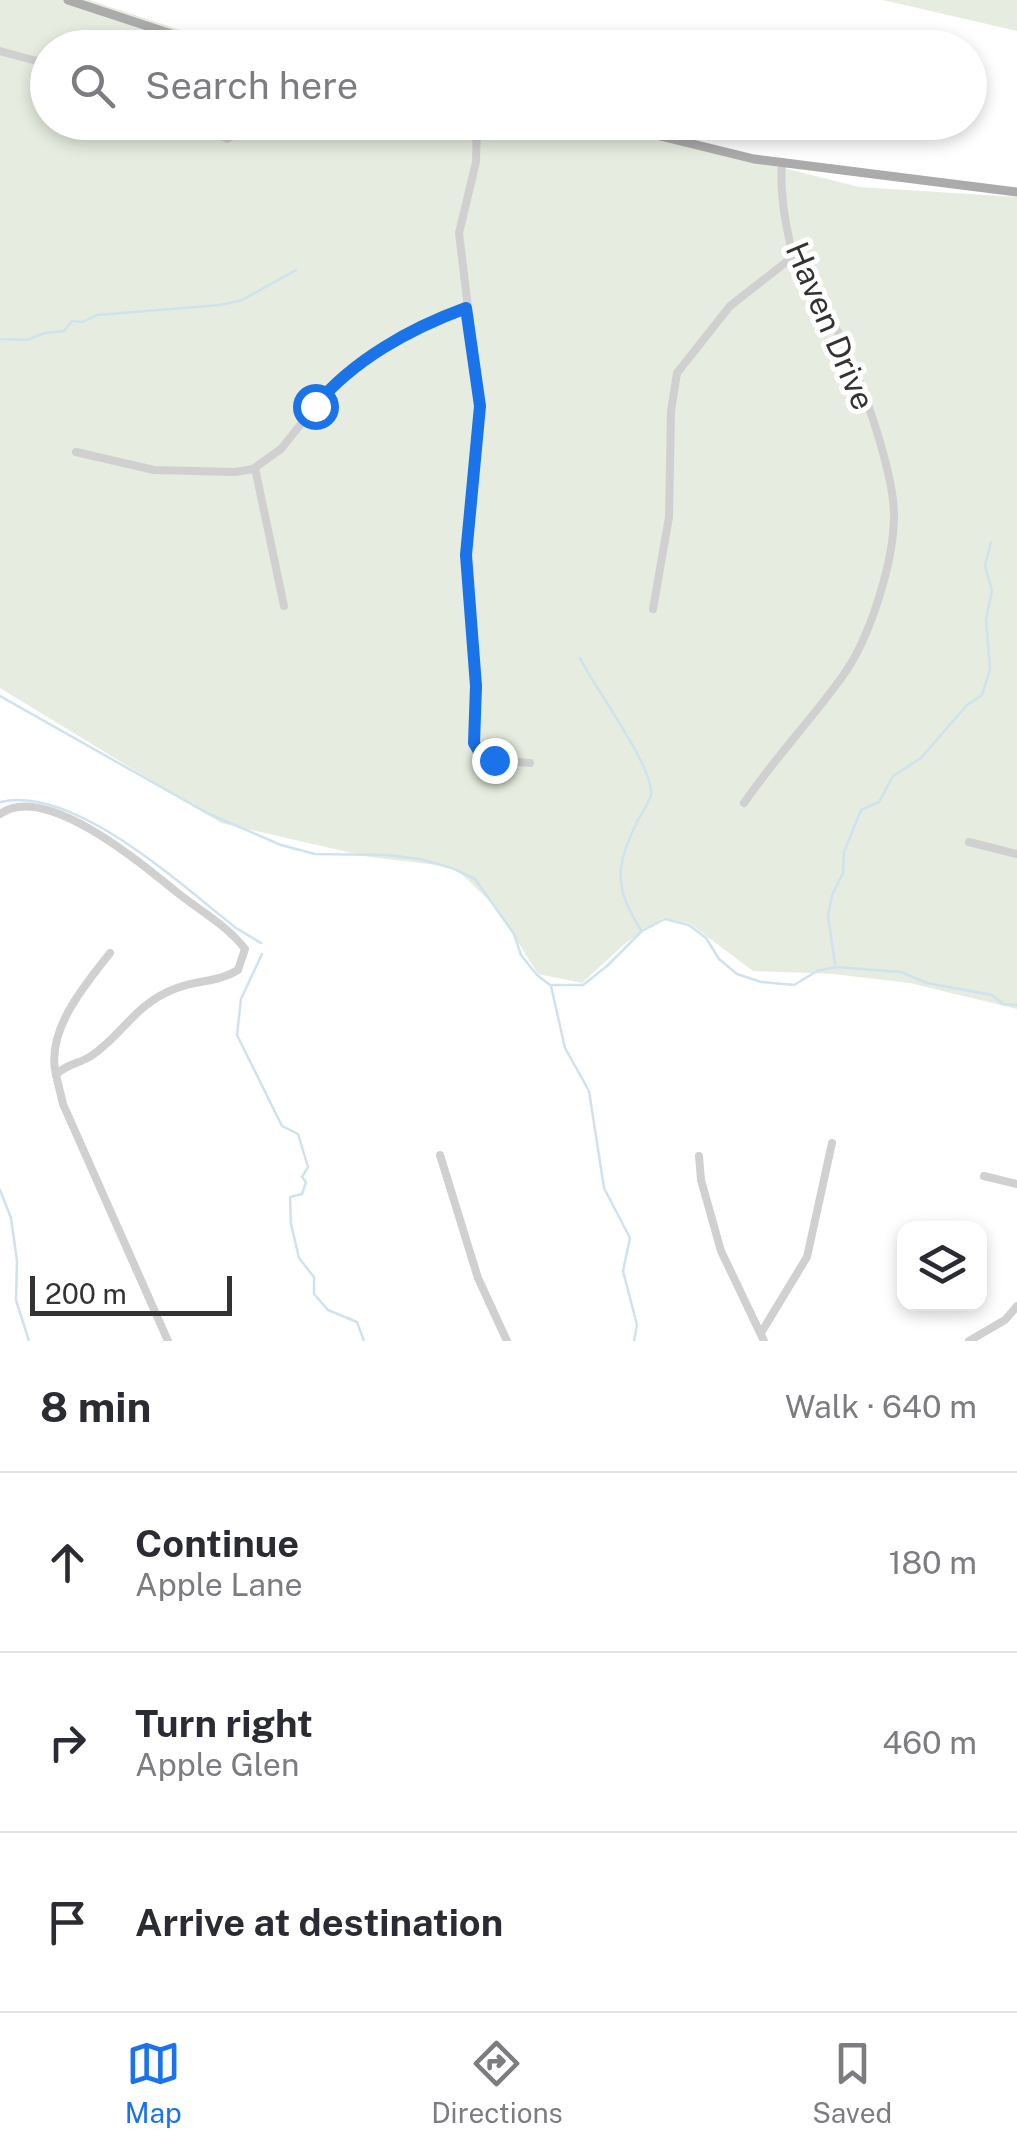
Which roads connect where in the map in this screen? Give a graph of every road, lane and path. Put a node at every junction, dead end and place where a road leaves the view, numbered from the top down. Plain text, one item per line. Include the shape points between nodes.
1 (68, 0) edge
2 (154, 30) edge
3 (0, 51) edge
4 (30, 59) edge
5 (477, 140) edge
6 (676, 140) edge
7 (782, 162) junction
8 (1017, 192) edge
9 (794, 256) junction
10 (466, 308) junction
11 (76, 452) dead end
12 (254, 468) junction
13 (284, 606) dead end
14 (654, 609) dead end
15 (530, 763) dead end
16 (744, 803) dead end
17 (0, 814) edge
18 (969, 842) dead end
19 (1017, 854) edge
20 (110, 952) dead end
21 (56, 1075) junction
22 (832, 1143) dead end
23 (440, 1155) dead end
24 (699, 1156) dead end
25 (984, 1176) dead end
26 (1017, 1184) edge
27 (1017, 1306) edge
28 (763, 1337) edge
29 (168, 1341) edge
30 (508, 1341) edge
31 (969, 1341) edge

1 - 2 main road
3 - 4 street
5 - 10 street via 458,233
6 - 7 main road
7 - 8 main road
7 - 9 street, Haven Drive
9 - 14 street via 730,306 677,373 669,516
9 - 16 street, Haven Drive via 857,378 891,490 892,541 869,622 844,675
10 - 12 street via 372,353
10 - 15 street via 480,406 466,555 474,743 494,760
11 - 12 street via 154,470
12 - 13 street
17 - 21 street via 28,806 104,838 244,949 238,970 163,994 88,1058
18 - 19 street
20 - 21 street via 62,1023
21 - 29 street
22 - 28 street via 808,1257
23 - 30 street via 478,1278
24 - 28 street via 721,1251
25 - 26 street
27 - 31 street

